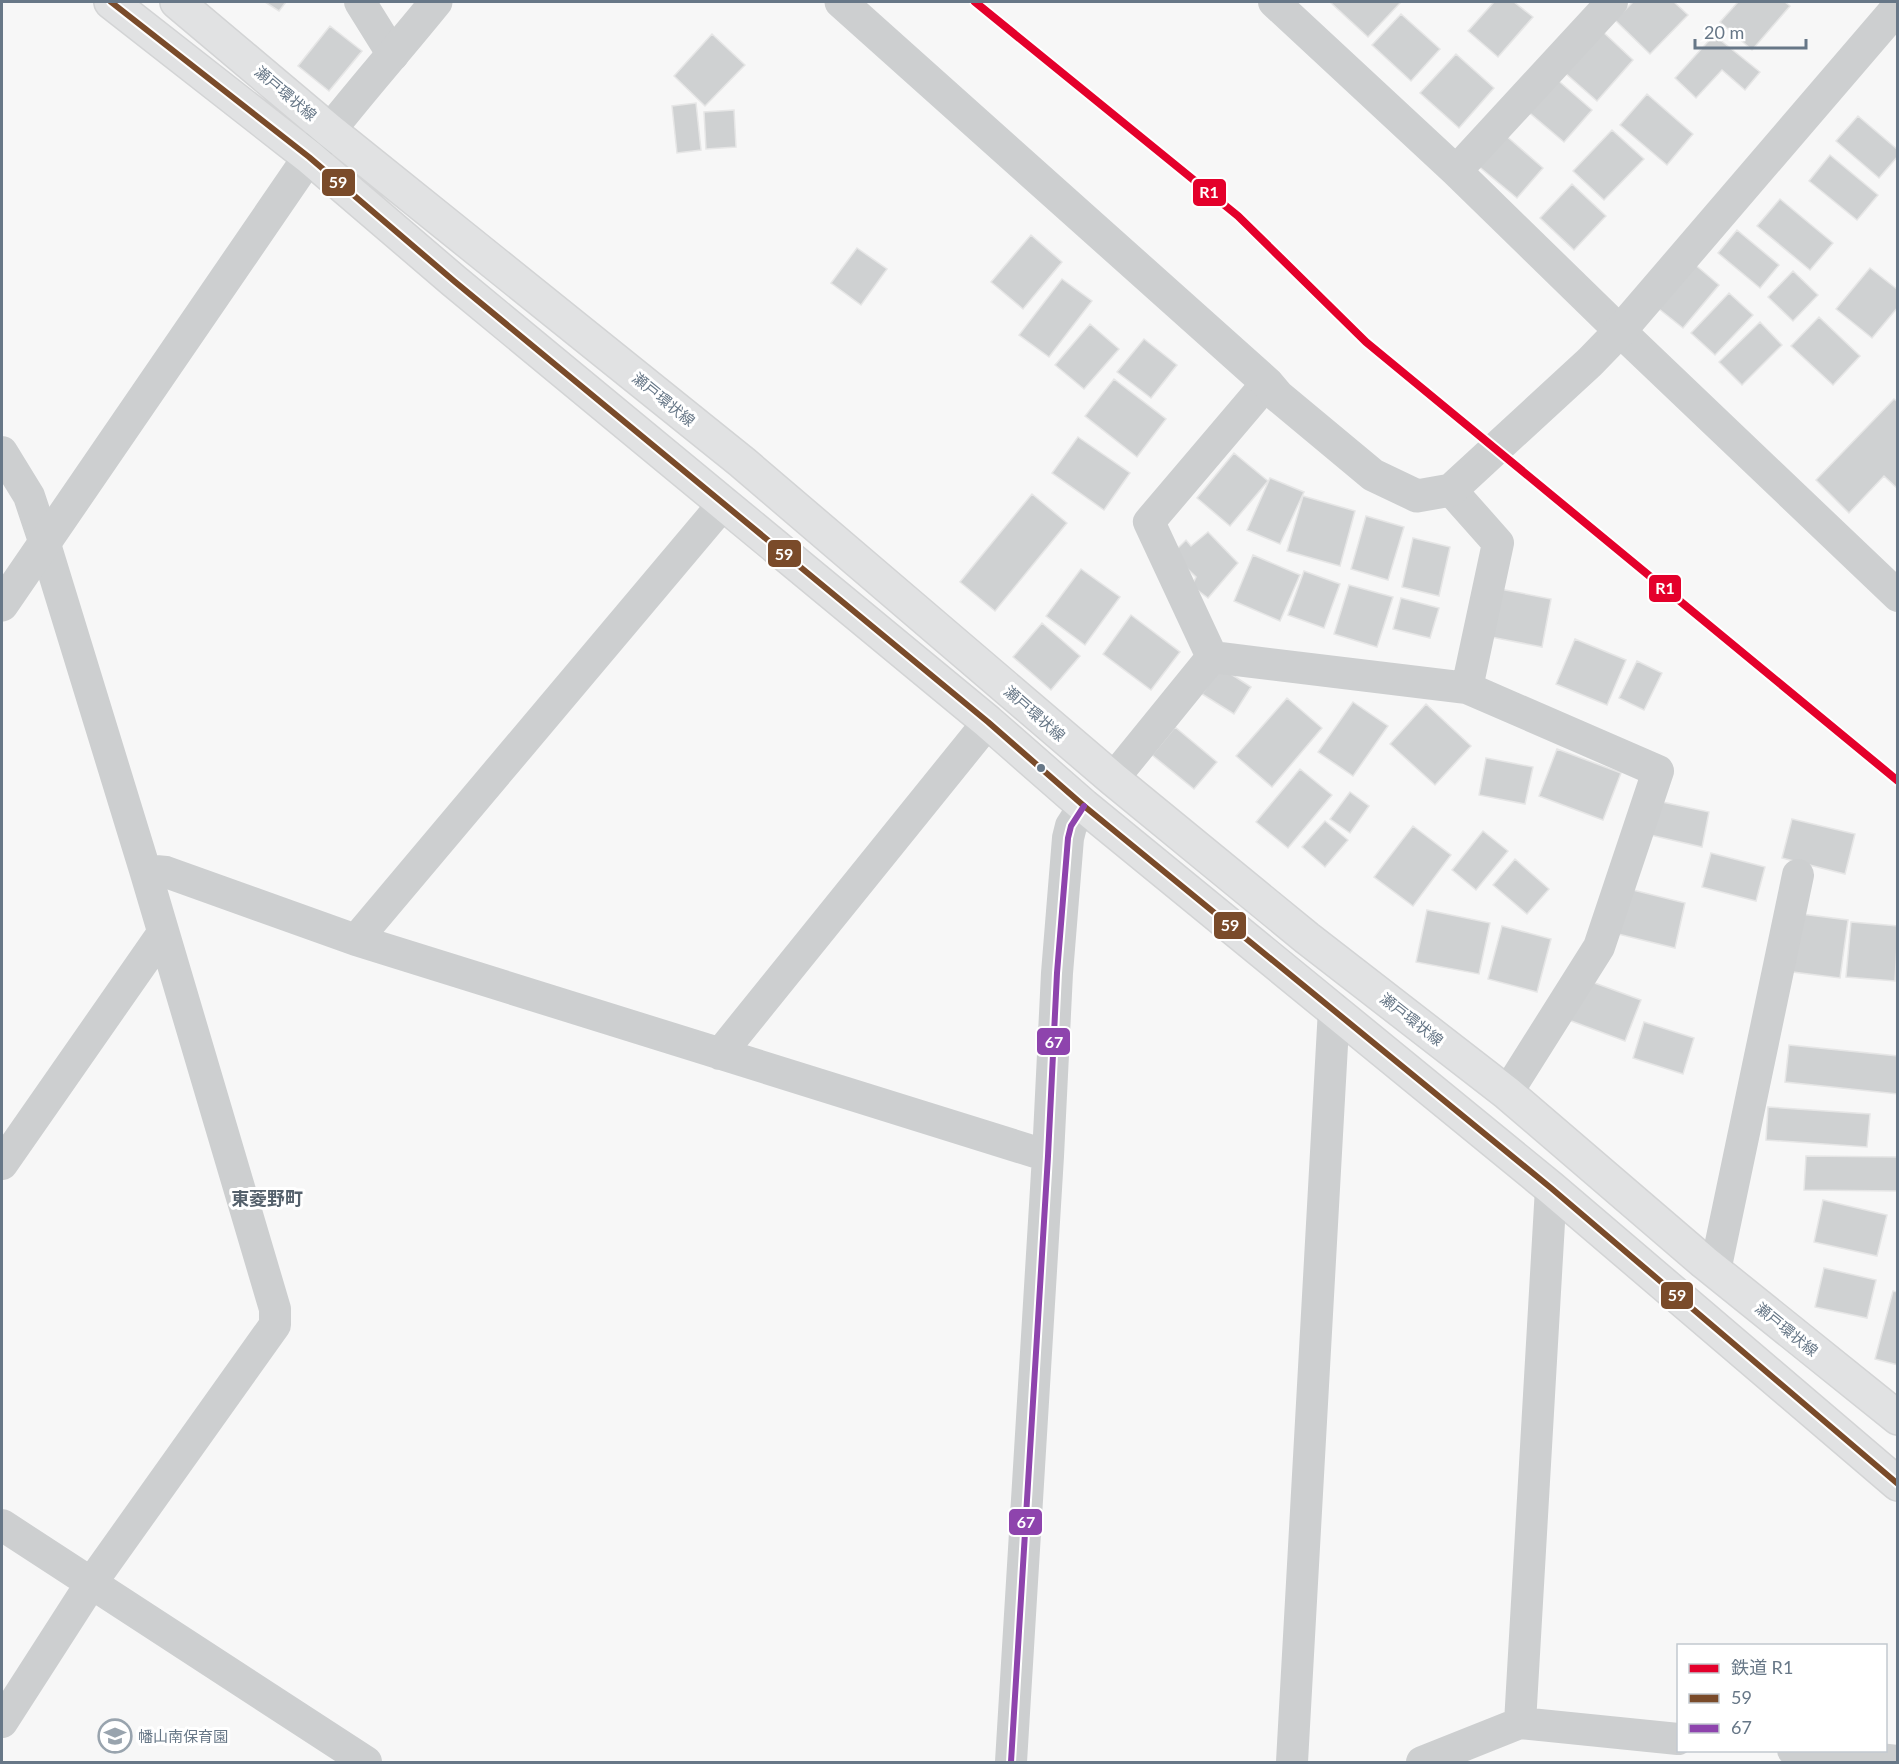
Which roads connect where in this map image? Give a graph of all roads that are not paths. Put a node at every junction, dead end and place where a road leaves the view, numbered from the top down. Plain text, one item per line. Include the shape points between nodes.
1 (111, 2) edge
2 (177, 2) edge
3 (360, 2) edge
4 (436, 2) edge
5 (842, 2) edge
6 (1274, 2) edge
7 (1612, 2) edge
8 (1898, 7) edge
9 (393, 55) junction
10 (329, 130) junction
11 (309, 158) junction
12 (1456, 171) junction
13 (1620, 331) junction
14 (1267, 382) junction
15 (2, 452) edge
16 (1451, 490) junction
17 (724, 503) junction
18 (44, 541) junction
19 (1898, 596) edge
20 (2, 605) edge
21 (1212, 657) junction
22 (1467, 688) junction
23 (988, 722) junction
24 (1113, 779) junction
25 (1084, 806) junction
26 (145, 870) junction
27 (1798, 875) dead end
28 (163, 933) junction
29 (356, 940) junction
30 (1334, 1009) junction
31 (720, 1054) junction
32 (1507, 1093) junction
33 (1048, 1156) junction
34 (2, 1164) edge
35 (1551, 1188) junction
36 (1715, 1271) junction
37 (1898, 1418) edge
38 (1898, 1484) edge
39 (2, 1525) edge
40 (92, 1582) junction
41 (2, 1722) edge
42 (1520, 1723) junction
43 (1677, 1739) edge
44 (1812, 1752) edge
45 (1898, 1761) edge
46 (366, 1762) edge
47 (1011, 1762) edge
48 (1292, 1762) edge
49 (1422, 1762) edge

1 - 11 main road
2 - 10 main road, 瀬戸環状線
3 - 9 street
4 - 9 street
5 - 14 street
6 - 12 street
7 - 12 street
8 - 13 street
9 - 10 street
10 - 11 street
10 - 24 main road, 瀬戸環状線 via 742,462
11 - 17 main road
11 - 18 street
12 - 13 street
13 - 16 street
13 - 19 street
14 - 16 street via 1278,396 1373,476 1417,496
14 - 21 street via 1149,522
15 - 18 street via 29,496
16 - 22 street via 1498,543
17 - 23 main road
17 - 29 street
18 - 20 street
18 - 26 street
21 - 22 street
21 - 24 street
22 - 32 street via 1658,771 1599,947
23 - 25 main road
23 - 31 street
24 - 32 main road, 瀬戸環状線 via 1307,938
25 - 30 main road
25 - 33 street via 1068,838
26 - 28 street
26 - 29 street via 166,872
27 - 36 street
28 - 34 street
28 - 40 street via 275,1309 275,1325
29 - 31 street
30 - 35 main road
30 - 48 street
31 - 33 street
32 - 36 main road, 瀬戸環状線
33 - 47 street
35 - 38 main road
35 - 42 street
36 - 37 main road, 瀬戸環状線
39 - 40 street
40 - 41 street
40 - 46 street
42 - 43 street
42 - 49 street
44 - 45 street

